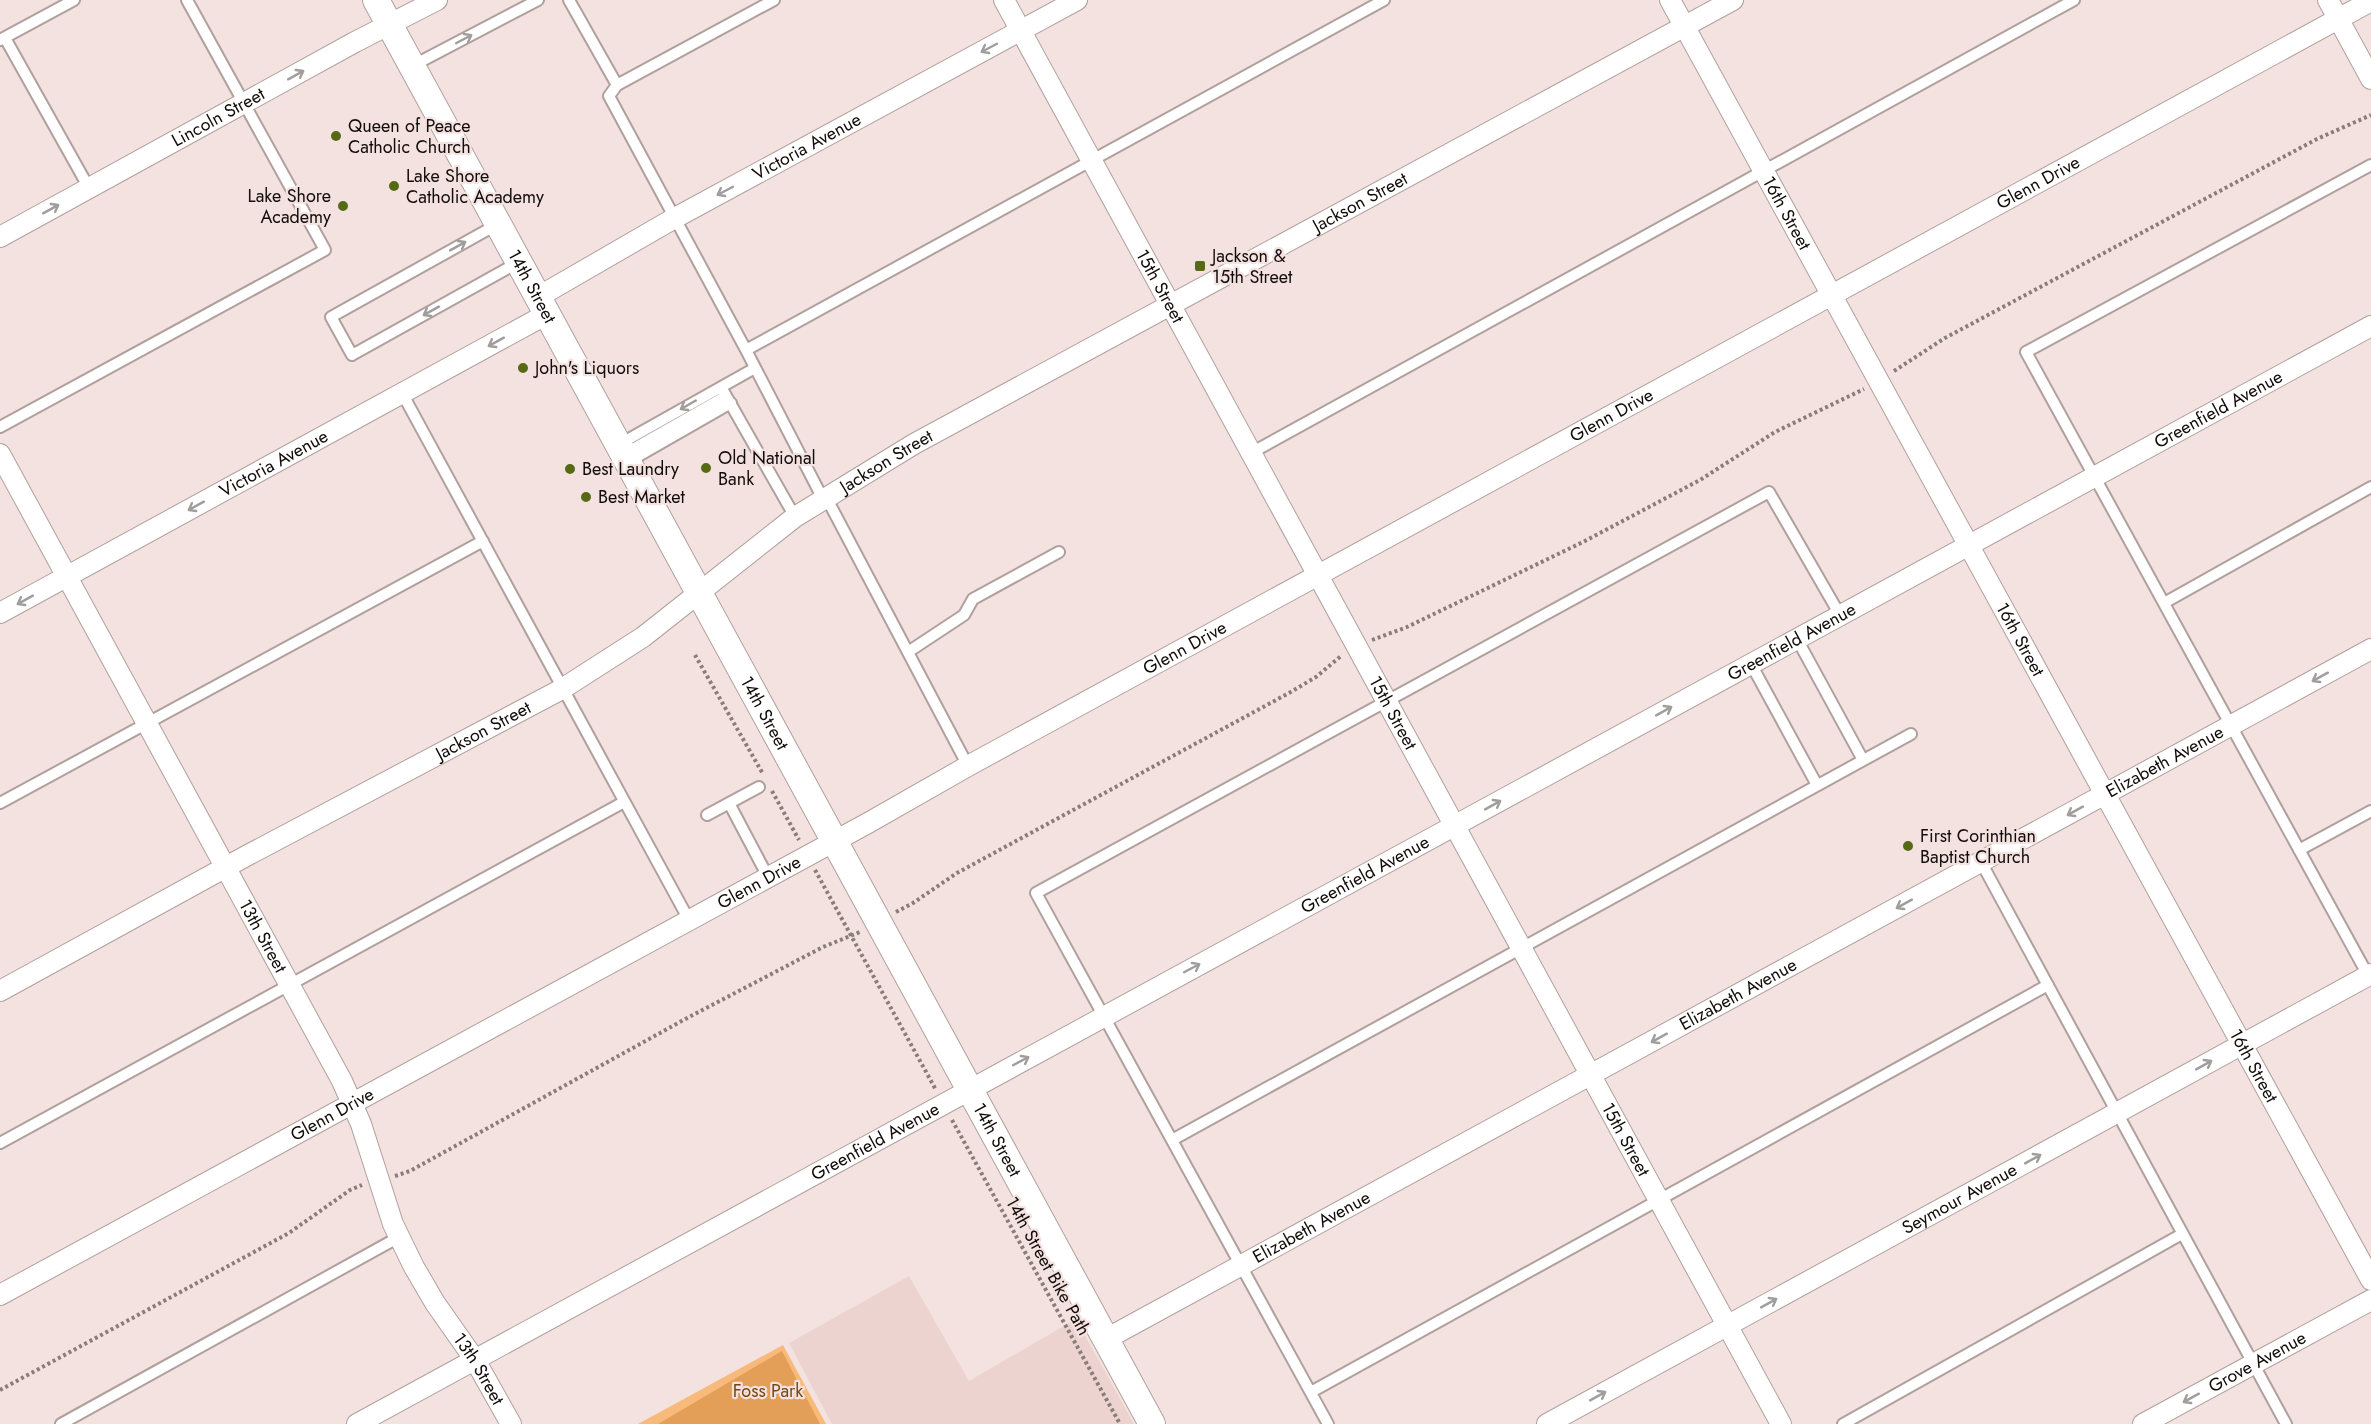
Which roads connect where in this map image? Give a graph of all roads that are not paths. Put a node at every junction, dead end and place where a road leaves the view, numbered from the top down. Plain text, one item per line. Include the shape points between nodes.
1 (74, 0) edge
2 (187, 0) edge
3 (376, 0) edge
4 (437, 0) edge
5 (538, 0) edge
6 (569, 0) edge
7 (774, 0) edge
8 (1004, 0) edge
9 (1077, 0) edge
10 (1384, 0) edge
11 (1670, 0) edge
12 (1733, 0) edge
13 (2074, 0) edge
14 (2328, 0) edge
15 (2371, 1) edge
16 (2338, 19) junction
17 (389, 24) junction
18 (1684, 27) junction
19 (1021, 31) junction
20 (2, 39) edge
21 (412, 66) junction
22 (2371, 79) edge
23 (616, 85) junction
24 (244, 103) junction
25 (1091, 160) junction
26 (2371, 165) edge
27 (1763, 171) junction
28 (89, 188) junction
29 (673, 219) junction
30 (498, 224) junction
31 (0, 237) edge
32 (519, 262) junction
33 (1831, 294) junction
34 (542, 305) junction
35 (1170, 306) junction
36 (2371, 326) edge
37 (746, 350) junction
38 (755, 368) junction
39 (402, 393) junction
40 (726, 395) junction
41 (0, 428) edge
42 (0, 453) edge
43 (623, 453) junction
44 (1251, 453) junction
45 (2094, 476) junction
46 (2371, 487) edge
47 (825, 498) junction
48 (795, 517) junction
49 (483, 541) junction
50 (1968, 545) junction
51 (1059, 552) dead end
52 (1317, 575) junction
53 (66, 577) junction
54 (699, 593) junction
55 (2164, 603) junction
56 (0, 613) edge
57 (1840, 615) junction
58 (1797, 639) junction
59 (2371, 649) edge
60 (908, 652) junction
61 (1751, 664) junction
62 (562, 689) junction
63 (1386, 701) junction
64 (147, 722) junction
65 (2231, 725) junction
66 (1911, 734) dead end
67 (1863, 760) junction
68 (968, 766) junction
69 (1817, 785) junction
70 (759, 788) dead end
71 (2105, 794) junction
72 (0, 802) edge
73 (624, 802) junction
74 (729, 803) junction
75 (2371, 811) edge
76 (707, 815) dead end
77 (1454, 826) junction
78 (834, 841) junction
79 (2299, 850) junction
80 (1981, 862) junction
81 (226, 867) junction
82 (768, 877) junction
83 (689, 920) junction
84 (1521, 947) junction
85 (2370, 977) edge
86 (290, 985) junction
87 (2048, 985) junction
88 (0, 991) edge
89 (1104, 1016) junction
90 (2242, 1045) junction
91 (1591, 1075) junction
92 (969, 1089) junction
93 (353, 1104) junction
94 (2117, 1113) junction
95 (1172, 1140) junction
96 (0, 1143) edge
97 (1659, 1200) junction
98 (2182, 1233) junction
99 (399, 1237) junction
100 (1241, 1265) junction
101 (2371, 1280) edge
102 (0, 1295) edge
103 (2371, 1300) edge
104 (1728, 1326) junction
105 (1106, 1339) junction
106 (475, 1360) junction
107 (2253, 1364) junction
108 (1311, 1392) junction
109 (61, 1424) edge
110 (357, 1424) edge
111 (511, 1424) edge
112 (1152, 1424) edge
113 (1328, 1424) edge
114 (1547, 1424) edge
115 (1781, 1424) edge
116 (1843, 1424) edge
117 (2144, 1424) edge
118 (2286, 1424) edge

1 - 20 lane
2 - 24 lane
3 - 17 street, 14th Street
4 - 17 street, Lincoln Street
21 -> 5 lane
6 - 23 lane
7 - 23 lane
8 - 19 street, 15th Street
9 - 19 street, Victoria Avenue
10 - 25 lane
11 - 18 street, 16th Street
12 - 18 street, Jackson Street
13 - 27 lane
14 - 16 street
15 - 16 street, Glenn Drive
16 - 22 street
16 - 33 street, Glenn Drive
17 - 21 street, 14th Street
24 -> 17 street, Lincoln Street
18 - 27 street, 16th Street
18 - 35 street, Jackson Street
19 - 25 street, 15th Street
19 -> 29 street, Victoria Avenue
20 - 28 lane
21 - 30 street, 14th Street
23 - 29 lane via 609,96
24 - 28 street, Lincoln Street
24 - 41 lane via 325,250
25 - 35 street, 15th Street
25 - 37 lane
26 - 45 lane via 2026,352
27 - 33 street, 16th Street
27 - 44 lane
31 -> 28 street, Lincoln Street
29 - 34 street, Victoria Avenue
29 - 37 lane
30 - 32 street, 14th Street
32 -> 30 lane via 352,355 331,317
32 - 34 street, 14th Street
33 - 50 street, 16th Street
33 - 52 street, Glenn Drive
34 -> 39 street, Victoria Avenue
34 - 43 street, 14th Street
35 - 44 street, 15th Street
35 - 47 street, Jackson Street via 914,444
36 - 45 street, Greenfield Avenue
37 - 38 lane
38 - 40 lane
38 - 47 lane
39 - 49 lane
39 -> 53 street, Victoria Avenue
40 - 43 lane
40 -> 43 lane
40 - 48 lane
42 - 53 street, 13th Street
43 - 54 street, 14th Street
44 - 52 street, 15th Street
45 - 50 street, Greenfield Avenue
45 - 55 lane
46 - 55 lane
47 - 48 street, Jackson Street
47 - 60 lane
48 - 54 street, Jackson Street
49 - 62 lane
49 - 64 lane
50 - 57 street, Greenfield Avenue
50 - 71 street, 16th Street
51 - 60 lane via 973,599 964,615
52 - 63 street, 15th Street
52 - 68 street, Glenn Drive
53 -> 56 street, Victoria Avenue
53 - 64 street, 13th Street
54 - 62 street, Jackson Street via 629,647
54 - 78 street, 14th Street
55 - 65 lane
57 - 58 street, Greenfield Avenue
57 - 63 lane via 1769,492
58 - 61 street, Greenfield Avenue
58 - 67 lane
59 -> 65 street, Elizabeth Avenue
60 - 68 lane
61 - 69 lane
77 -> 61 street, Greenfield Avenue
62 - 73 lane
62 - 81 street, Jackson Street
63 - 77 street, 15th Street
63 - 89 lane via 1036,892
64 - 72 lane
64 - 81 street, 13th Street
65 - 71 street, Elizabeth Avenue
65 - 79 lane
66 - 67 lane
67 - 69 lane
68 - 78 street, Glenn Drive
69 - 84 lane
70 - 74 lane
71 -> 80 street, Elizabeth Avenue
71 - 90 street, 16th Street
73 - 83 lane
73 - 86 lane
74 - 76 lane
74 - 82 lane
75 - 79 lane
77 - 84 street, 15th Street
89 -> 77 street, Greenfield Avenue
78 - 82 street, Glenn Drive
78 - 92 street, 14th Street
79 - 85 lane
80 - 87 lane
80 -> 91 street, Elizabeth Avenue
81 - 86 street, 13th Street
81 - 88 street, Jackson Street
82 - 83 street, Glenn Drive
83 - 93 street, Glenn Drive
84 - 91 street, 15th Street
84 - 95 lane
85 - 90 street, Seymour Avenue
86 - 93 street, 13th Street
86 - 96 lane
87 - 94 lane
87 - 97 lane
92 -> 89 street, Greenfield Avenue
89 - 95 lane
94 -> 90 street, Seymour Avenue
90 - 101 street, 16th Street
91 - 97 street, 15th Street
91 - 100 street, Elizabeth Avenue
92 - 105 street, 14th Street
92 - 106 street, Greenfield Avenue
93 - 99 street, 13th Street
93 - 102 street, Glenn Drive
94 - 98 lane
104 -> 94 street, Seymour Avenue
95 - 100 lane
97 - 104 street, 15th Street
97 - 108 lane
98 - 107 lane
98 - 116 lane
99 - 106 street, 13th Street via 435,1303
99 - 109 lane
100 - 105 street, Elizabeth Avenue
100 - 108 lane
103 - 107 street, Grove Avenue
114 -> 104 street, Seymour Avenue
104 - 115 street, 15th Street
105 - 112 street, 14th Street
106 - 110 street, Greenfield Avenue
106 - 111 street, 13th Street
107 -> 117 street, Grove Avenue
107 - 118 lane
108 - 113 lane

